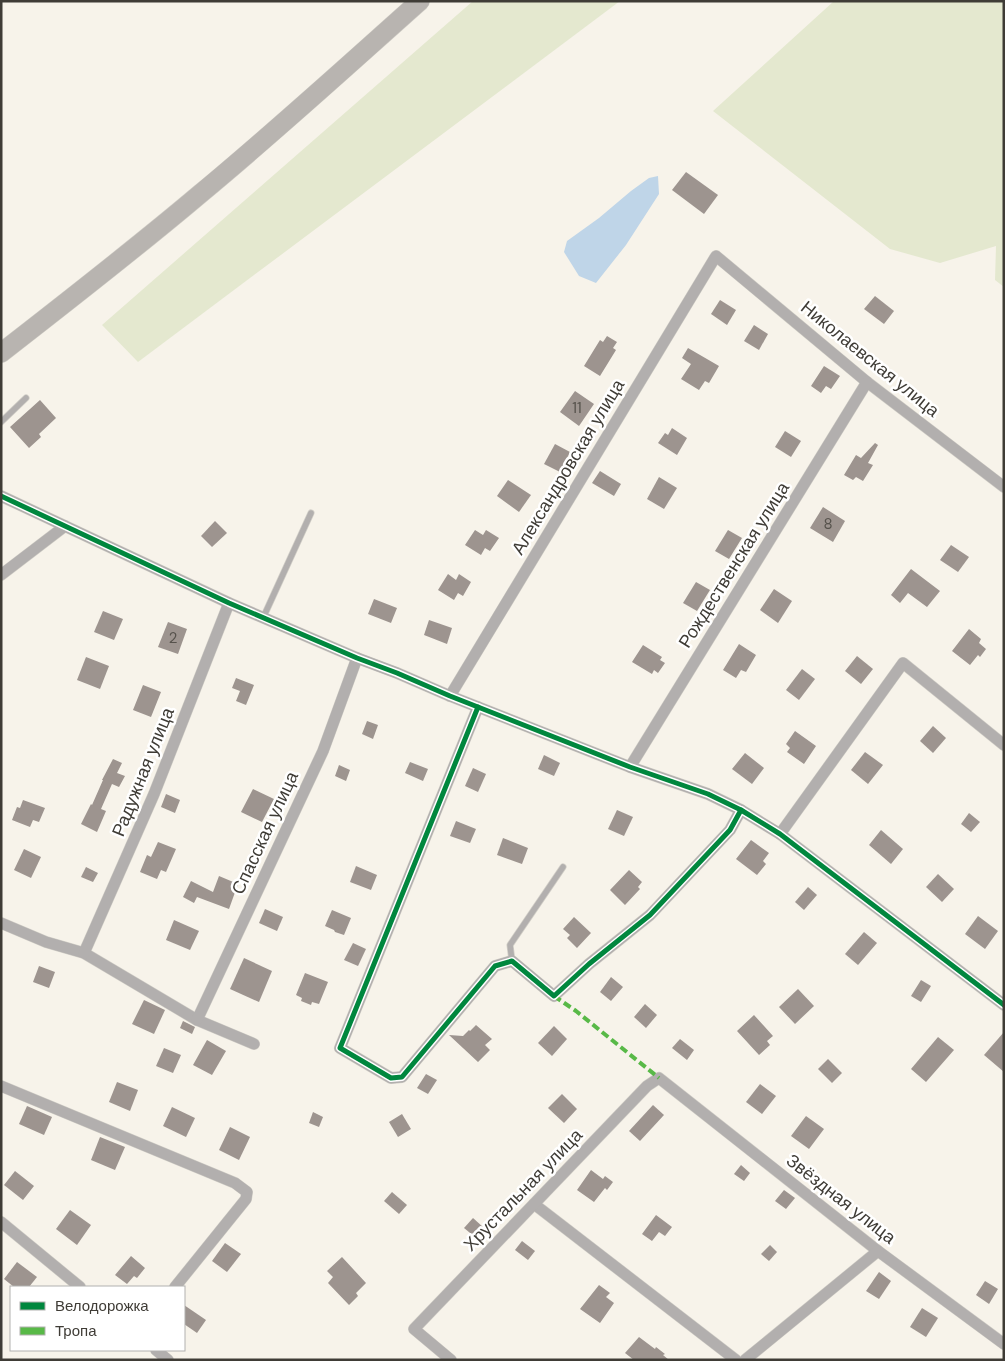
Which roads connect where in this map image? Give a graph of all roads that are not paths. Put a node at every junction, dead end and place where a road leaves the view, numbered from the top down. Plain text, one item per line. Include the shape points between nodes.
1 (420, 1) edge
2 (716, 256) joint
3 (1, 353) edge
4 (867, 382) junction
5 (26, 398) dead end
6 (1, 422) edge
7 (1004, 487) edge
8 (1, 496) edge
9 (311, 513) dead end
10 (65, 526) junction
11 (1, 575) edge
12 (229, 603) junction
13 (263, 618) junction
14 (357, 658) junction
15 (450, 696) junction
16 (478, 707) junction
17 (1004, 745) edge
18 (630, 767) junction
19 (741, 810) junction
20 (780, 834) junction
21 (563, 867) dead end
22 (1, 923) edge
23 (84, 953) junction
24 (512, 961) junction
25 (1004, 1005) edge
26 (197, 1020) junction
27 (254, 1044) dead end
28 (659, 1078) joint
29 (1, 1086) edge
30 (534, 1204) junction
31 (1, 1222) edge
32 (878, 1251) junction
33 (79, 1286) edge
34 (176, 1286) edge
35 (1004, 1344) edge
36 (157, 1351) edge
37 (168, 1360) edge
38 (451, 1360) edge
39 (736, 1360) edge
40 (745, 1360) edge

1 - 3 highway via 201,194
2 - 4 street, Николаевская улица
2 - 15 street, Александровская улица
4 - 7 street, Николаевская улица
4 - 18 street, Рождественская улица
5 - 6 lane
8 - 10 street
9 - 13 lane
10 - 11 street
10 - 12 street
12 - 13 street
12 - 23 street, Радужная улица via 154,794
13 - 14 street
14 - 15 street
14 - 26 street, Спасская улица via 323,751
15 - 16 street
16 - 18 street
16 - 24 street via 340,1048 391,1078 402,1076 495,966
17 - 20 street via 903,663
18 - 19 street via 708,794
19 - 20 street
19 - 24 street via 730,830 650,914 554,996
20 - 25 street
21 - 24 lane via 510,945
22 - 23 street via 46,942
23 - 26 street
26 - 27 street
28 - 30 street, Хрустальная улица via 647,1086
28 - 32 street, Звёздная улица
29 - 34 street via 235,1183 247,1192 246,1199
30 - 38 street, Хрустальная улица via 414,1329
30 - 39 street
31 - 33 street
32 - 35 street, Звёздная улица
32 - 40 street
36 - 37 street

